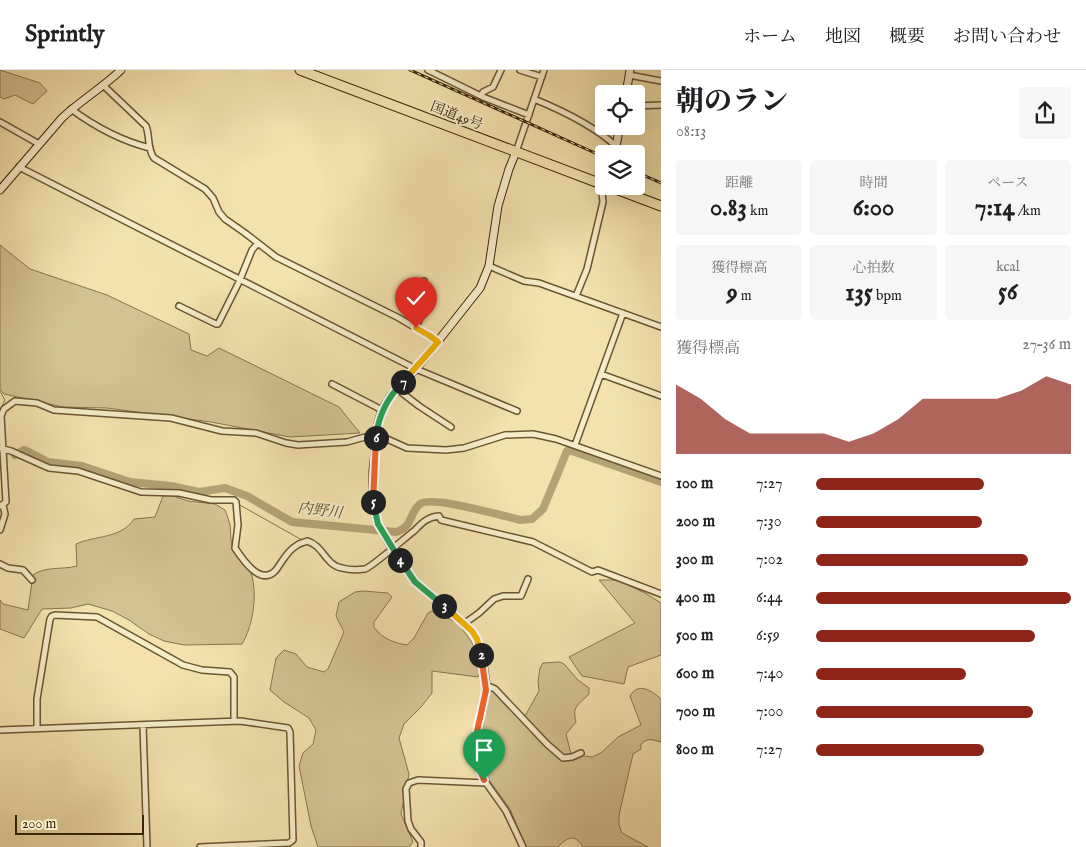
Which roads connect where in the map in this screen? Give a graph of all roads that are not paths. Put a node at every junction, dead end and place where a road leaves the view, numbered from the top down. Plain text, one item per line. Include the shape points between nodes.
1 (121, 70) edge
2 (300, 70) edge
3 (428, 70) edge
4 (501, 70) edge
5 (520, 70) edge
6 (544, 70) edge
7 (630, 73) edge
8 (542, 76) junction
9 (661, 81) edge
10 (104, 86) junction
11 (481, 96) junction
12 (534, 99) junction
13 (661, 105) edge
14 (645, 106) edge
15 (71, 109) junction
16 (529, 115) junction
17 (0, 122) edge
18 (39, 144) junction
19 (615, 145) edge
20 (150, 148) junction
21 (516, 152) junction
22 (19, 167) junction
23 (595, 182) edge
24 (0, 190) edge
25 (603, 195) edge
26 (631, 195) edge
27 (661, 206) edge
28 (258, 243) junction
29 (489, 266) junction
30 (239, 280) junction
31 (424, 281) dead end
32 (576, 296) junction
33 (179, 306) dead end
34 (623, 313) junction
35 (661, 327) edge
36 (416, 328) junction
37 (438, 342) junction
38 (416, 369) junction
39 (601, 374) junction
40 (332, 384) dead end
41 (397, 388) junction
42 (661, 396) edge
43 (382, 410) junction
44 (517, 411) dead end
45 (451, 427) dead end
46 (376, 434) junction
47 (575, 445) junction
48 (1, 448) edge
49 (661, 476) edge
50 (1, 506) edge
51 (0, 530) edge
52 (392, 548) junction
53 (0, 564) edge
54 (528, 579) dead end
55 (32, 580) dead end
56 (661, 594) edge
57 (465, 624) junction
58 (486, 685) junction
59 (234, 721) junction
60 (143, 725) junction
61 (37, 729) junction
62 (0, 730) edge
63 (581, 753) dead end
64 (486, 783) junction
65 (147, 847) edge
66 (200, 847) edge
67 (421, 847) edge
68 (523, 847) edge

1 - 10 street
2 - 21 highway, 国道49号
3 - 11 street
4 - 11 street via 493,87
5 - 8 street
6 - 8 street
7 - 9 street
8 - 12 street
10 - 15 street
10 - 20 street via 142,121 148,132
11 - 16 street
12 - 16 street
12 - 19 street via 590,127
13 - 14 street
15 - 18 street
15 - 20 street via 116,136
16 - 21 street
17 - 18 street
18 - 22 street
20 - 28 street via 156,161 206,189 224,219
21 - 23 highway, 国道49号
21 - 29 street via 498,206
22 - 24 street
22 - 30 street
25 - 32 street via 587,268
26 - 27 highway, 国道49号
28 - 30 street
28 - 36 street via 280,259
29 - 32 street via 524,281
29 - 37 street via 480,288
30 - 33 street via 218,324
30 - 38 street
31 - 36 street via 422,292 429,298
32 - 34 street
34 - 35 street
34 - 39 street
36 - 37 street
37 - 38 street
38 - 41 street
38 - 44 street
39 - 42 street
39 - 47 street
40 - 43 street
41 - 43 street
41 - 45 street
43 - 46 street
46 - 47 street via 419,450 457,450 500,437 533,434
46 - 48 street via 347,442 298,445 252,432 222,432 171,418 54,410 37,403 15,401 4,409 1,416
46 - 52 street via 373,506 378,524
47 - 49 street
48 - 50 street via 7,496
48 - 52 street via 49,468 78,471 132,490 234,500 238,525 235,548 255,574 272,574 291,550 307,541 321,550 333,565 344,569 368,568
50 - 51 street via 5,514
52 - 56 street via 424,520 439,516 441,520 532,542 592,572 598,570
52 - 57 street via 415,582
53 - 55 street via 23,570
54 - 57 street via 521,596 494,599
57 - 58 street via 477,639
58 - 63 street via 563,758
58 - 64 street via 476,743 477,763
59 - 60 street
59 - 61 street via 234,677 230,672 183,665 97,617 55,615 50,618 38,692
59 - 66 street via 290,730 294,839 290,843
60 - 61 street
60 - 65 street
61 - 62 street
64 - 67 street via 418,780 409,783 406,789 408,821
64 - 68 street via 506,811

